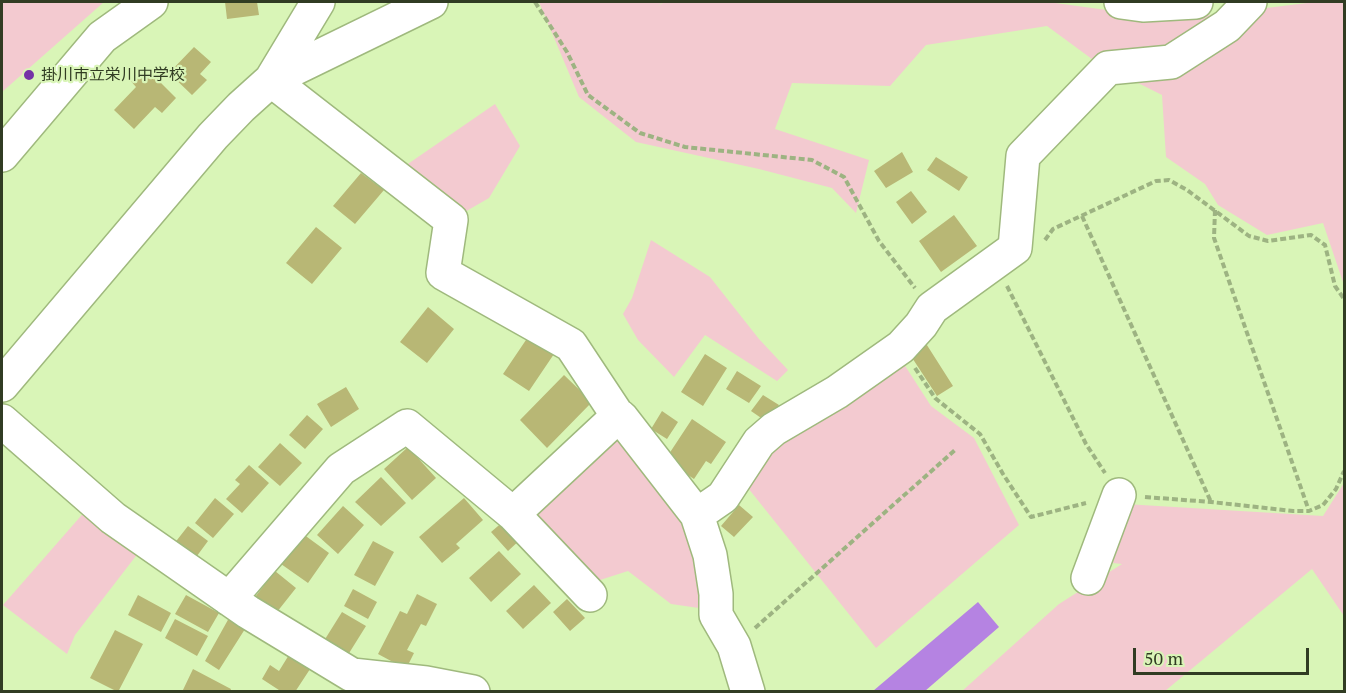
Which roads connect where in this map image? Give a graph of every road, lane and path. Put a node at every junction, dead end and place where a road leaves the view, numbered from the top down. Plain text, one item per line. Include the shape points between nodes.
1 (150, 2) edge
2 (318, 2) edge
3 (431, 2) edge
4 (535, 2) edge
5 (1121, 2) edge
6 (1196, 2) edge
7 (1250, 2) edge
8 (272, 80) junction
9 (2, 155) edge
10 (1215, 210) junction
11 (1082, 216) junction
12 (1040, 245) dead end
13 (1004, 280) dead end
14 (1344, 299) edge
15 (932, 308) junction
16 (901, 347) junction
17 (2, 385) edge
18 (618, 416) junction
19 (2, 421) edge
20 (955, 450) dead end
21 (1344, 471) edge
22 (1119, 495) junction
23 (1211, 502) junction
24 (1310, 511) junction
25 (513, 514) junction
26 (698, 515) junction
27 (1088, 578) dead end
28 (590, 595) dead end
29 (229, 599) junction
30 (734, 646) junction
31 (335, 680) edge
32 (473, 692) edge
33 (748, 692) edge

1 - 9 street via 102,37
2 - 8 street
3 - 8 street
4 - 15 path via 567,52 588,95 640,133 685,147 812,160 844,177 879,241
5 - 6 street
7 - 15 street via 1227,26 1171,62 1108,68 1023,156 1015,248
8 - 17 street via 213,136
8 - 18 street via 451,220 443,273 571,345
10 - 11 path via 1168,180 1156,181
10 - 14 path via 1249,236 1268,241 1311,235 1325,245 1335,286
10 - 24 path via 1214,238
11 - 12 path via 1053,229
11 - 23 path
13 - 22 path via 1086,444
15 - 16 street
16 - 22 path via 935,398 980,434 1031,517
16 - 26 street via 837,392 774,429 759,442 723,497
18 - 25 street
18 - 26 street
19 - 29 street via 113,518
20 - 30 path
21 - 24 path via 1323,505
22 - 23 path
22 - 27 street
23 - 24 path
25 - 28 street
25 - 29 street via 407,426 341,469
26 - 30 street via 710,555 716,615
29 - 31 street
30 - 33 street
31 - 32 street via 352,675

